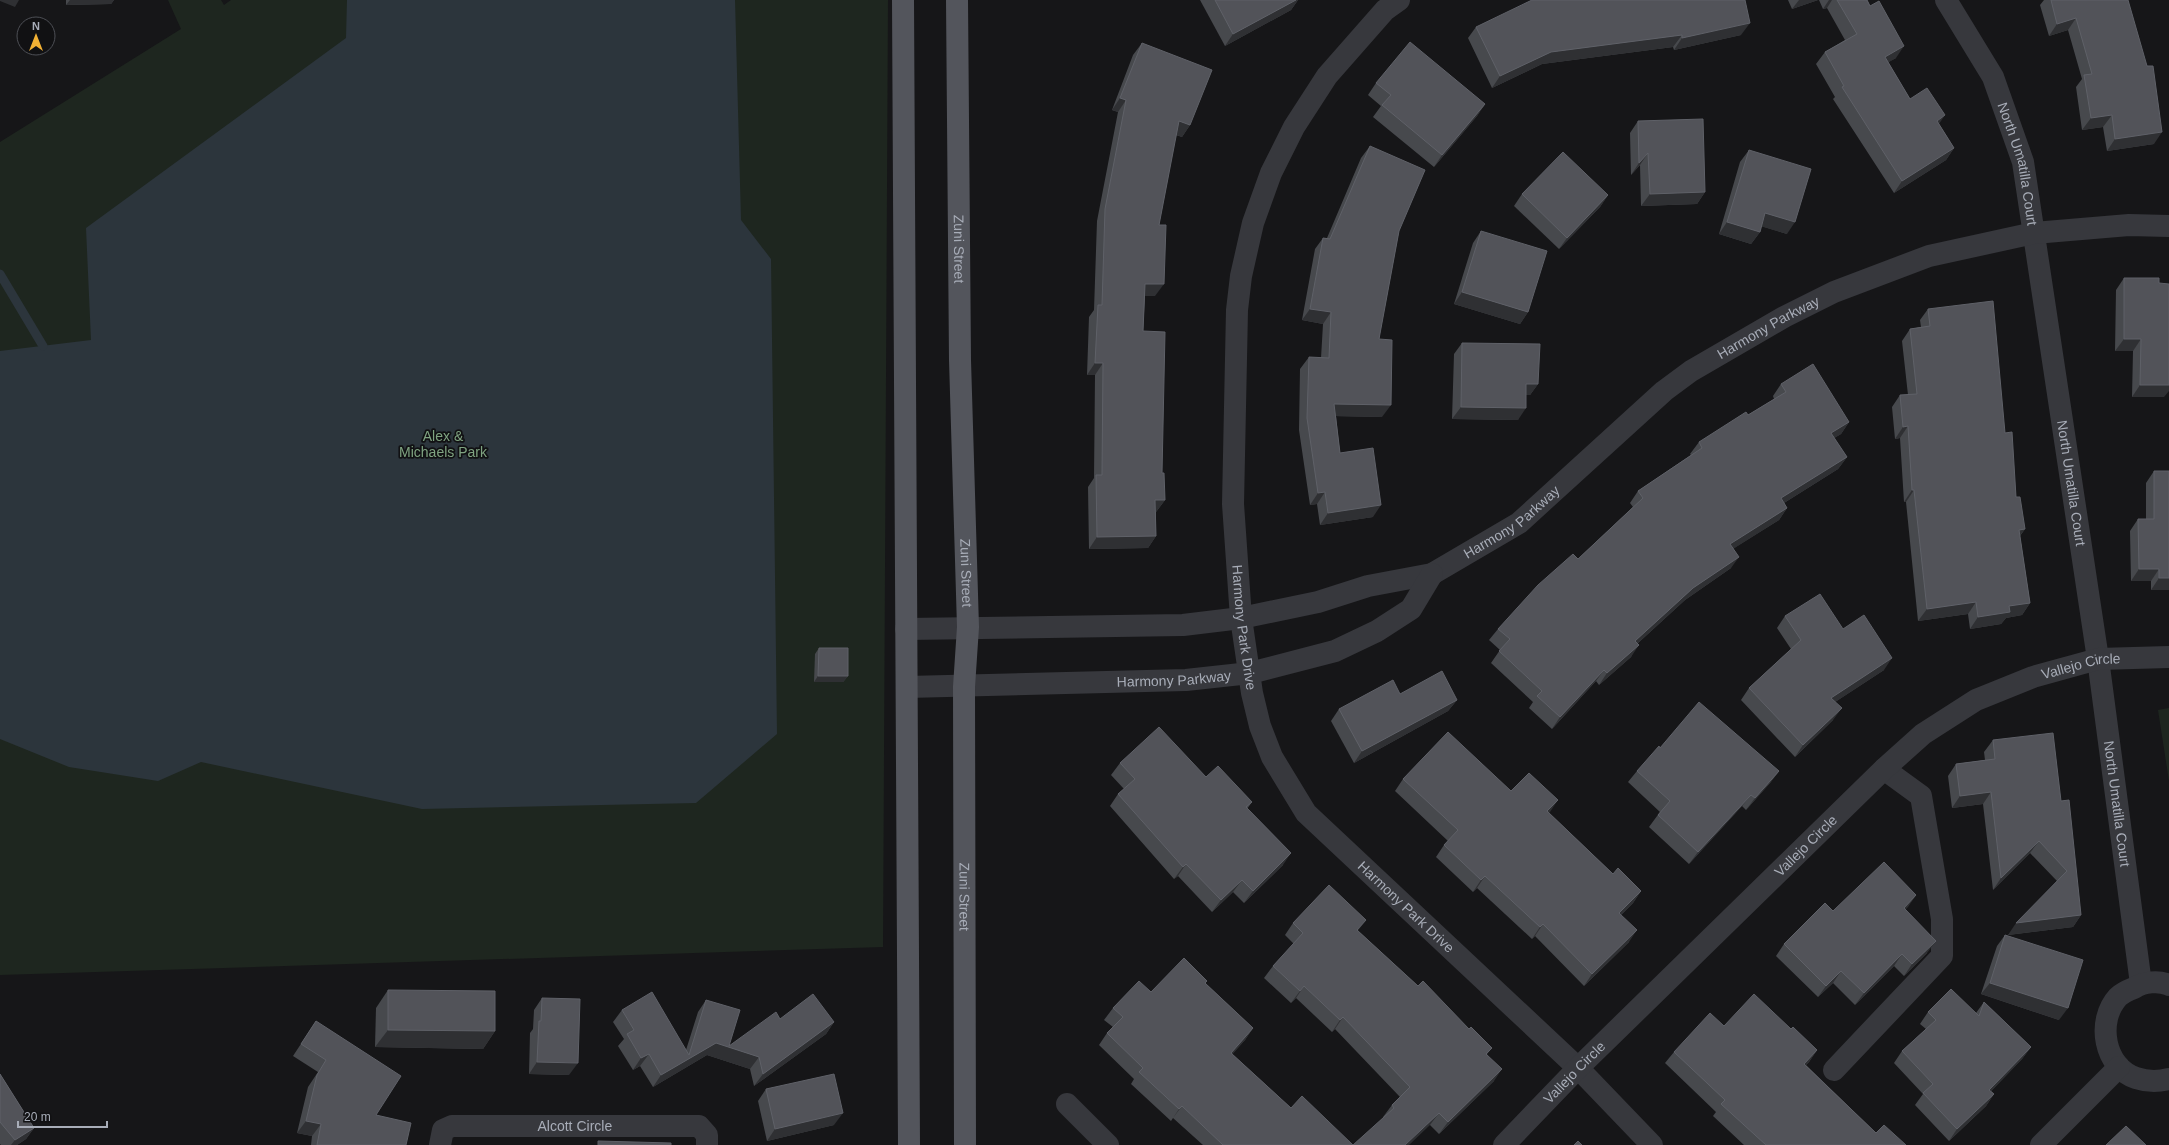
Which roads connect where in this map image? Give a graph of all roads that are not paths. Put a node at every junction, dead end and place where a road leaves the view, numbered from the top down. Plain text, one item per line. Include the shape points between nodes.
1 (903, 0) edge
2 (957, 0) edge
3 (1946, 0) edge
4 (1387, 3) edge
5 (2169, 226) edge
6 (2034, 233) junction
7 (1432, 574) junction
8 (1241, 618) junction
9 (968, 627) junction
10 (906, 629) junction
11 (2169, 657) edge
12 (2098, 659) junction
13 (1250, 672) junction
14 (907, 687) junction
15 (964, 687) junction
16 (1884, 769) junction
17 (2141, 984) junction
18 (2169, 985) edge
19 (2119, 1067) junction
20 (1578, 1068) junction
21 (1834, 1070) dead end
22 (2169, 1079) edge
23 (1067, 1104) dead end
24 (440, 1145) edge
25 (707, 1145) edge
26 (910, 1145) edge
27 (964, 1145) edge
28 (1108, 1145) edge
29 (1504, 1145) edge
30 (1652, 1145) edge
31 (2041, 1145) edge

1 - 10 main road
2 - 9 main road, Zuni Street via 960,360
3 - 6 street, North Umatilla Court via 1993,77 2024,162
4 - 8 street, Harmony Park Drive via 1327,76 1294,127 1271,173 1252,231 1241,276 1237,310 1233,504
5 - 6 street, Harmony Parkway via 2129,225
6 - 7 street, Harmony Parkway via 1929,256 1834,292 1784,316 1691,371 1664,391 1519,523
6 - 12 street, North Umatilla Court
7 - 8 street, Harmony Parkway via 1368,586 1318,602
7 - 13 street, Harmony Parkway via 1411,609 1377,631 1335,651
8 - 9 street, Harmony Parkway via 1183,625
8 - 13 street, Harmony Park Drive
9 - 10 street, Harmony Parkway
9 - 15 main road, Zuni Street
10 - 14 main road
11 - 12 street, Vallejo Circle
12 - 16 street, Vallejo Circle via 2033,677 1976,700 1923,734
12 - 17 street, North Umatilla Court
13 - 15 street, Harmony Parkway via 1186,680
13 - 20 street, Harmony Park Drive via 1260,726 1272,757 1306,813
14 - 15 street, Harmony Parkway
14 - 26 main road
15 - 27 main road, Zuni Street
16 - 20 street, Vallejo Circle
16 - 21 street via 1921,796 1942,918 1942,956
17 - 18 street
17 - 19 street via 2118,997 2106,1020 2106,1045
19 - 22 street via 2135,1078 2154,1082
19 - 31 street
20 - 29 street, Vallejo Circle
20 - 30 street, Harmony Park Drive
23 - 28 street
24 - 25 street, Alcott Circle via 443,1130 452,1126 699,1126 707,1136

